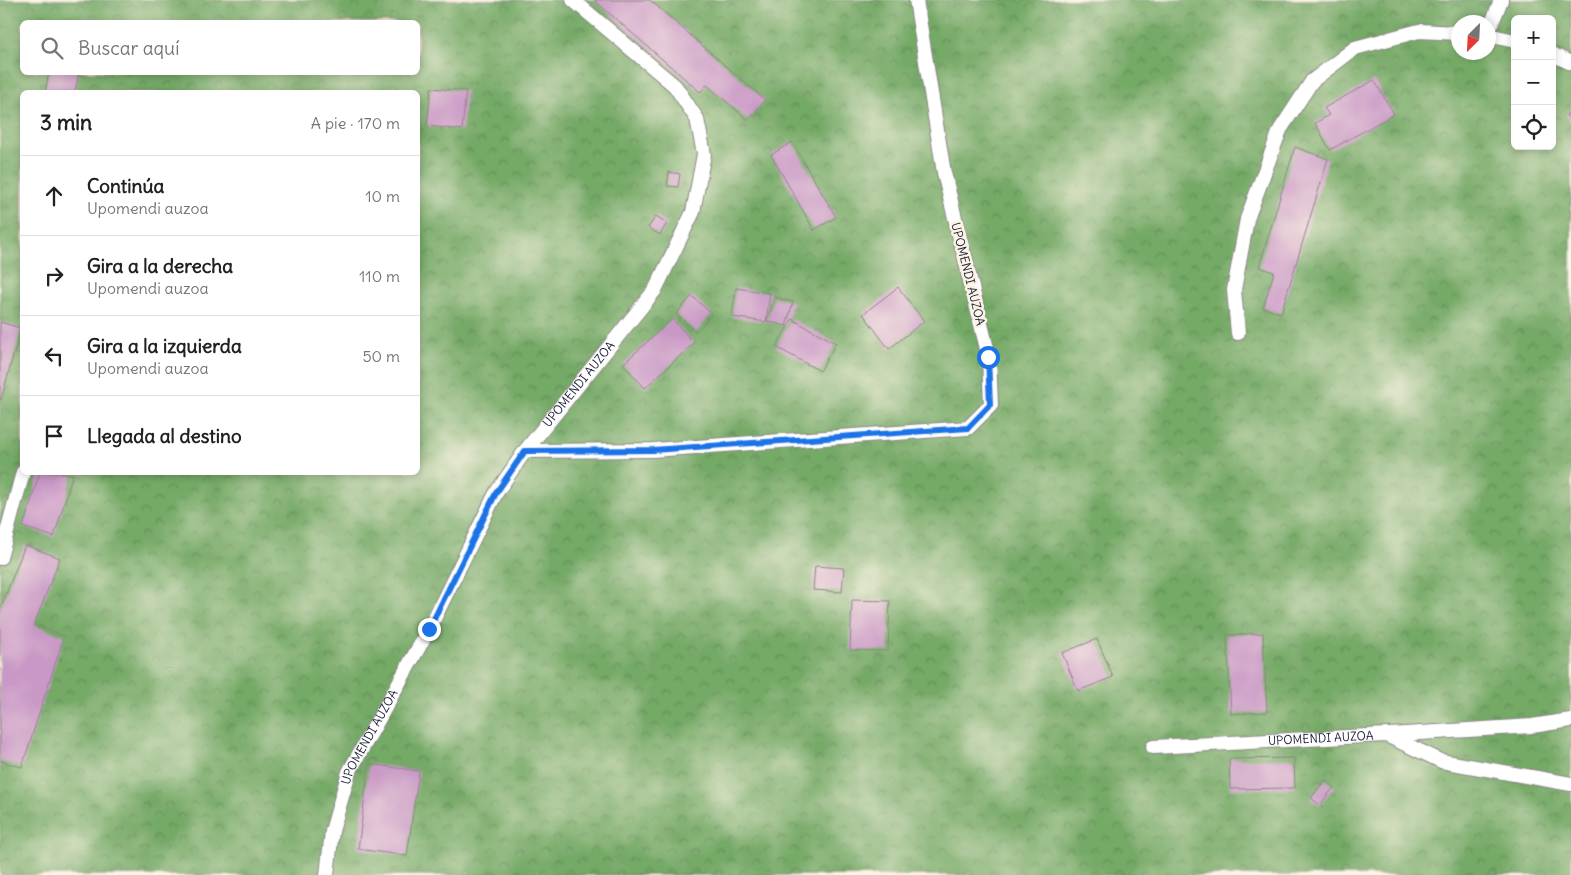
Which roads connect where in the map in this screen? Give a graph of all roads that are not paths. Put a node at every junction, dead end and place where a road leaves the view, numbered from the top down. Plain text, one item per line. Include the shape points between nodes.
1 (573, 0) edge
2 (916, 0) edge
3 (1501, 0) edge
4 (1495, 15) edge
5 (1451, 33) edge
6 (1496, 36) edge
7 (1511, 40) edge
8 (1556, 56) edge
9 (1571, 63) edge
10 (1238, 333) dead end
11 (525, 451) junction
12 (23, 475) edge
13 (0, 558) edge
14 (1571, 720) edge
15 (1386, 735) junction
16 (1153, 747) dead end
17 (1571, 784) edge
18 (327, 875) edge

1 - 11 lane, UPOMENDI AUZOA via 675,86 697,119 704,154 693,212 655,290
2 - 11 lane, UPOMENDI AUZOA via 944,173 988,357 990,405 968,428 653,450
3 - 4 lane
5 - 10 lane via 1419,31 1355,48 1312,81 1280,130 1247,219 1234,290
6 - 7 lane
8 - 9 lane
11 - 18 lane, UPOMENDI AUZOA via 496,493 429,629 349,772 332,831
12 - 13 lane
14 - 15 lane via 1532,726
15 - 16 lane, UPOMENDI AUZOA
15 - 17 lane, UPOMENDI AUZOA via 1441,761

